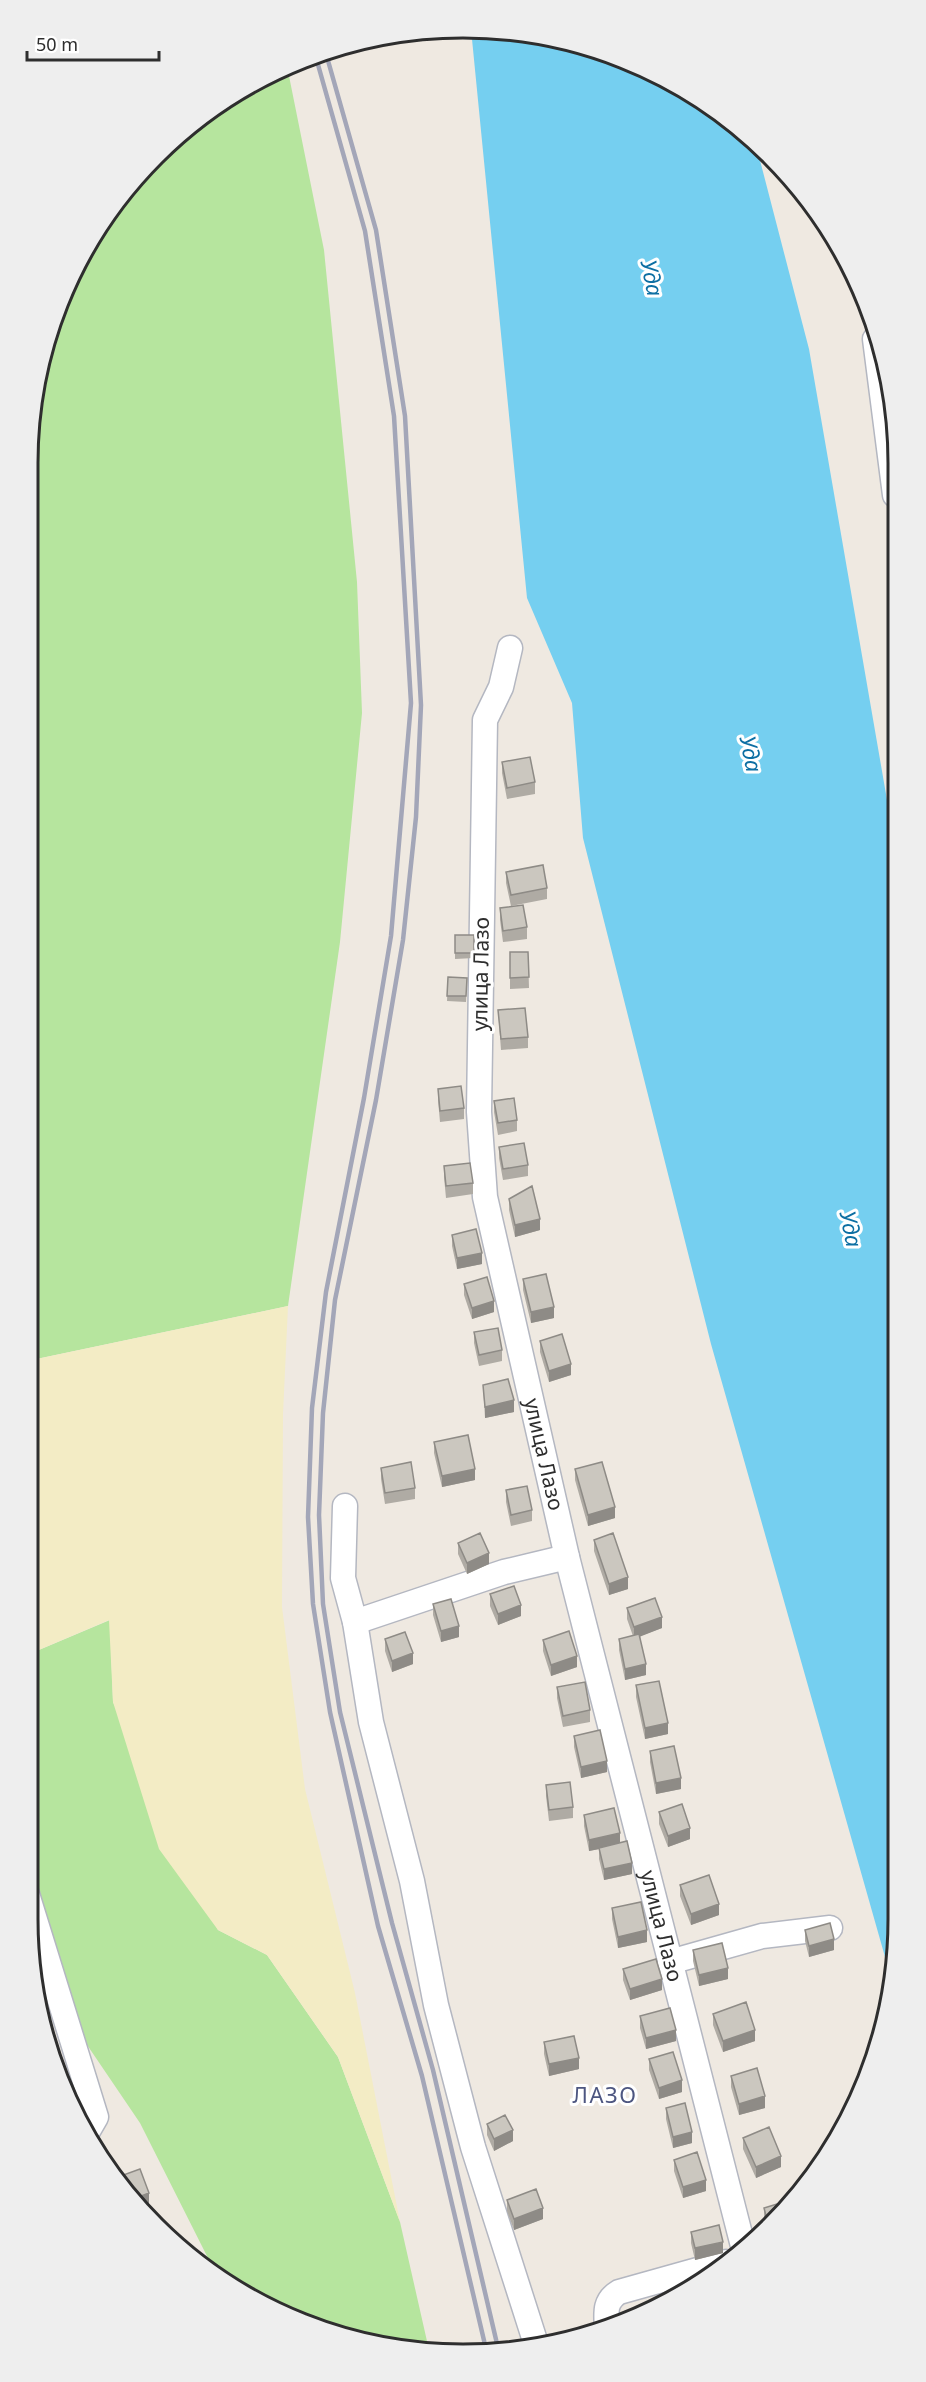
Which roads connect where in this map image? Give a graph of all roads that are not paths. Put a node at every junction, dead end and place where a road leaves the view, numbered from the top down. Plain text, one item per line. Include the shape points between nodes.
1 (882, 390) edge
2 (888, 436) edge
3 (510, 648) dead end
4 (345, 1506) dead end
5 (567, 1557) junction
6 (355, 1622) junction
7 (830, 1928) edge
8 (38, 1930) edge
9 (670, 1962) junction
10 (91, 2125) edge
11 (741, 2242) edge
12 (707, 2267) edge
13 (607, 2319) edge
14 (534, 2338) edge

1 - 2 street
3 - 5 street, улица Лазо via 501,687 485,720 479,1112 485,1197
4 - 6 street via 343,1578
5 - 6 street via 504,1572
5 - 9 street, улица Лазо
6 - 14 street via 371,1722 412,1881 436,2005 473,2147
7 - 9 street via 762,1936
8 - 10 street via 96,2117
9 - 11 street, улица Лазо
12 - 13 street via 619,2292 606,2306

